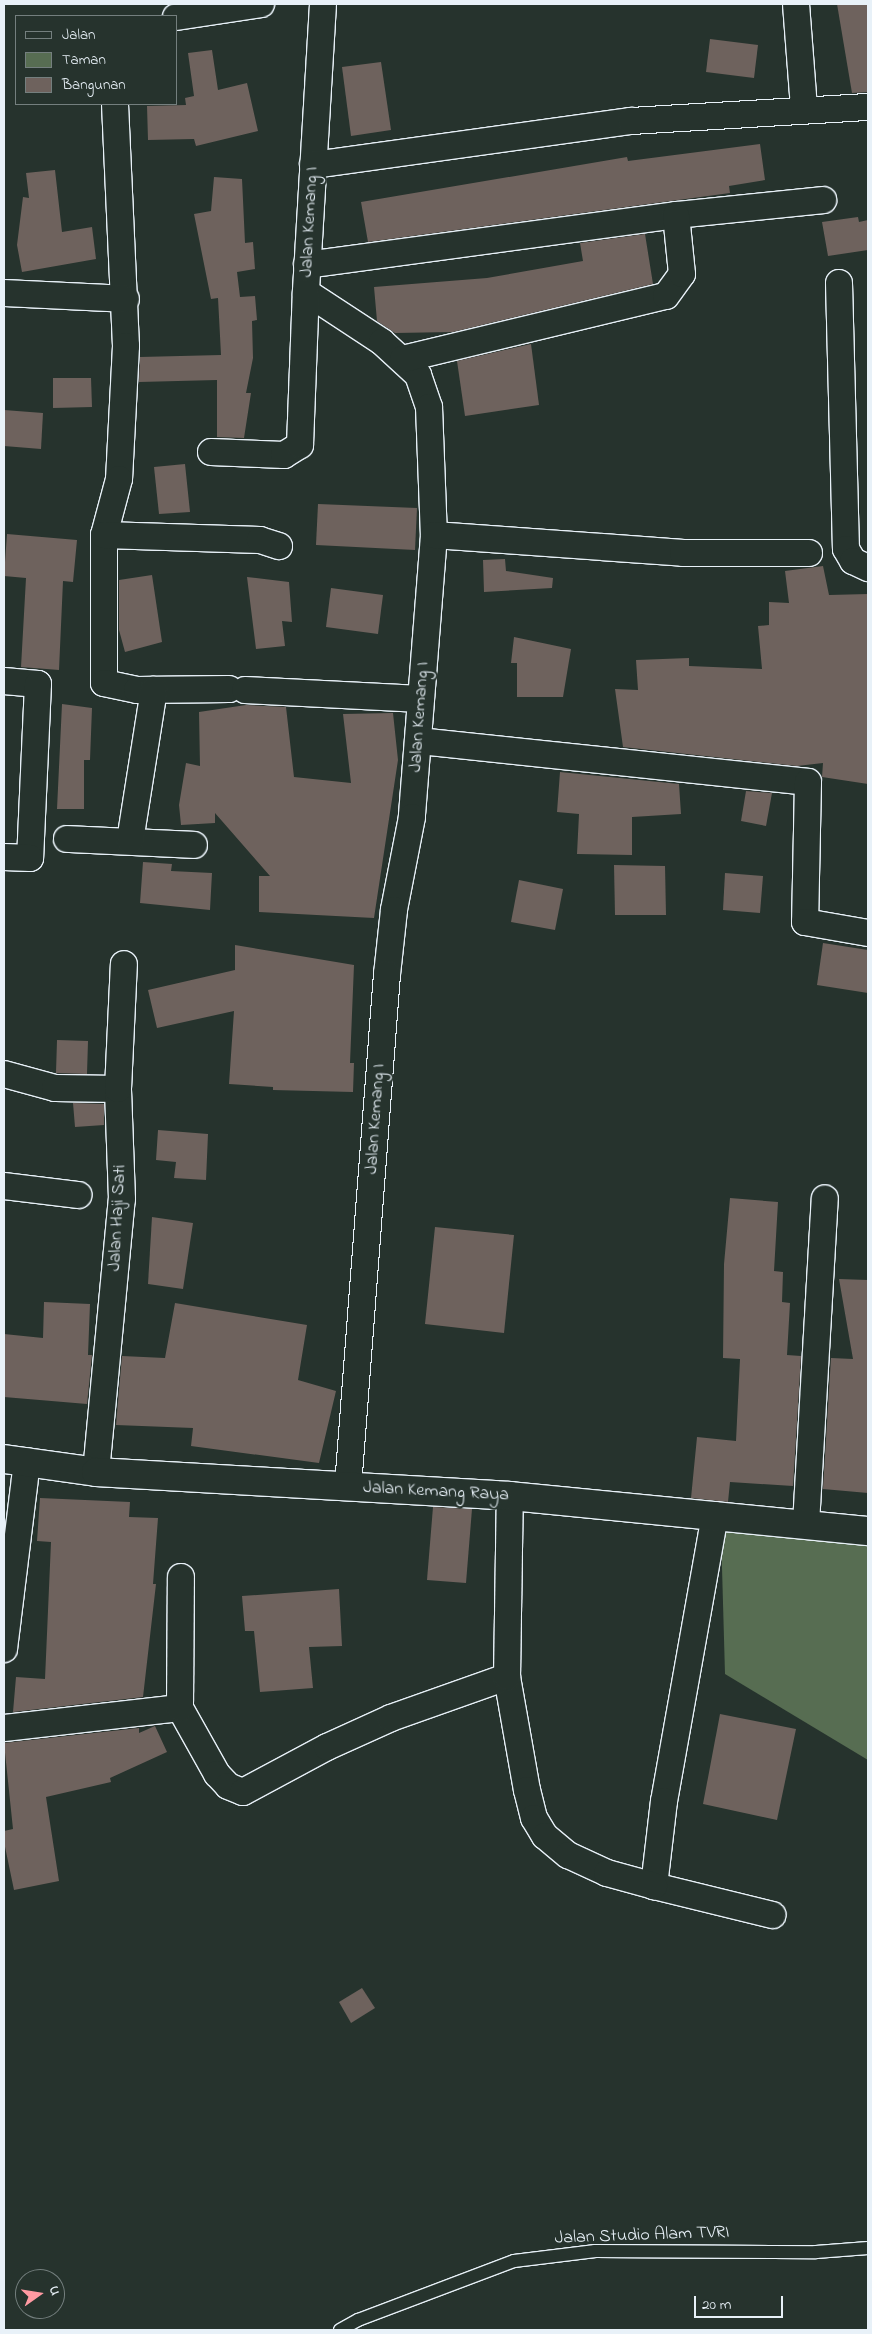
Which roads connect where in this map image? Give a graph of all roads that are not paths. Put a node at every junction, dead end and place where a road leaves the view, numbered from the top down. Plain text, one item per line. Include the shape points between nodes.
1 (262, 4) edge
2 (323, 4) edge
3 (796, 4) edge
4 (178, 16) edge
5 (115, 105) edge
6 (868, 107) edge
7 (804, 109) junction
8 (313, 164) junction
9 (823, 200) dead end
10 (676, 215) junction
11 (307, 265) junction
12 (839, 283) dead end
13 (306, 292) junction
14 (4, 293) edge
15 (126, 299) junction
16 (403, 359) junction
17 (211, 452) dead end
18 (104, 535) junction
19 (434, 535) junction
20 (279, 546) dead end
21 (809, 553) dead end
22 (868, 568) edge
23 (4, 681) edge
24 (154, 690) junction
25 (422, 699) junction
26 (419, 742) junction
27 (67, 839) dead end
28 (130, 841) junction
29 (194, 845) dead end
30 (4, 857) edge
31 (868, 933) edge
32 (124, 964) dead end
33 (4, 1074) edge
34 (118, 1089) junction
35 (4, 1186) edge
36 (78, 1195) dead end
37 (825, 1199) dead end
38 (16, 1460) edge
39 (96, 1472) junction
40 (348, 1487) junction
41 (510, 1496) junction
42 (715, 1515) junction
43 (806, 1524) junction
44 (868, 1531) edge
45 (180, 1577) dead end
46 (4, 1639) edge
47 (4, 1649) edge
48 (507, 1677) junction
49 (180, 1708) junction
50 (4, 1728) edge
51 (654, 1886) junction
52 (772, 1915) dead end
53 (868, 2248) edge
54 (340, 2330) edge

1 - 4 street
2 - 8 street, Jalan Kemang I
3 - 7 street
5 - 15 street
6 - 7 street
7 - 8 street via 631,121
8 - 11 street, Jalan Kemang I
9 - 10 street
10 - 11 street
10 - 16 street via 682,274 666,296
11 - 13 street, Jalan Kemang I
12 - 22 street via 846,549 853,561
13 - 16 street, Jalan Kemang I
13 - 17 street via 300,445 284,455
14 - 15 street
15 - 18 street via 121,455
16 - 19 street, Jalan Kemang I via 418,375 429,407
18 - 20 street via 260,540
18 - 24 street via 104,683
19 - 21 street via 683,553
19 - 25 street, Jalan Kemang I
23 - 30 street via 38,684 30,858
24 - 25 street via 237,690
24 - 28 street
25 - 26 street, Jalan Kemang I
26 - 31 street via 808,782 805,922
26 - 40 street, Jalan Kemang I via 412,817 394,910 388,965
27 - 28 street
28 - 29 street
32 - 34 street, Jalan Haji Sati
33 - 34 street via 55,1088
34 - 39 street, Jalan Haji Sati via 122,1199
35 - 36 street
37 - 43 street
38 - 39 street, Jalan Kemang Raya
38 - 46 street
39 - 40 street, Jalan Kemang Raya
40 - 41 street, Jalan Kemang Raya
41 - 42 street, Jalan Kemang Raya
41 - 48 street
42 - 43 street, Jalan Kemang Raya
42 - 51 street via 664,1801
43 - 44 street, Jalan Kemang Raya
45 - 49 street
46 - 47 street
48 - 49 street via 327,1746 243,1792 228,1786 218,1774
48 - 51 street via 527,1790 534,1818 544,1836 568,1855 607,1873
49 - 50 street
51 - 52 street
53 - 54 lane, Jalan Studio Alam TVRI via 595,2252 514,2261 358,2320

